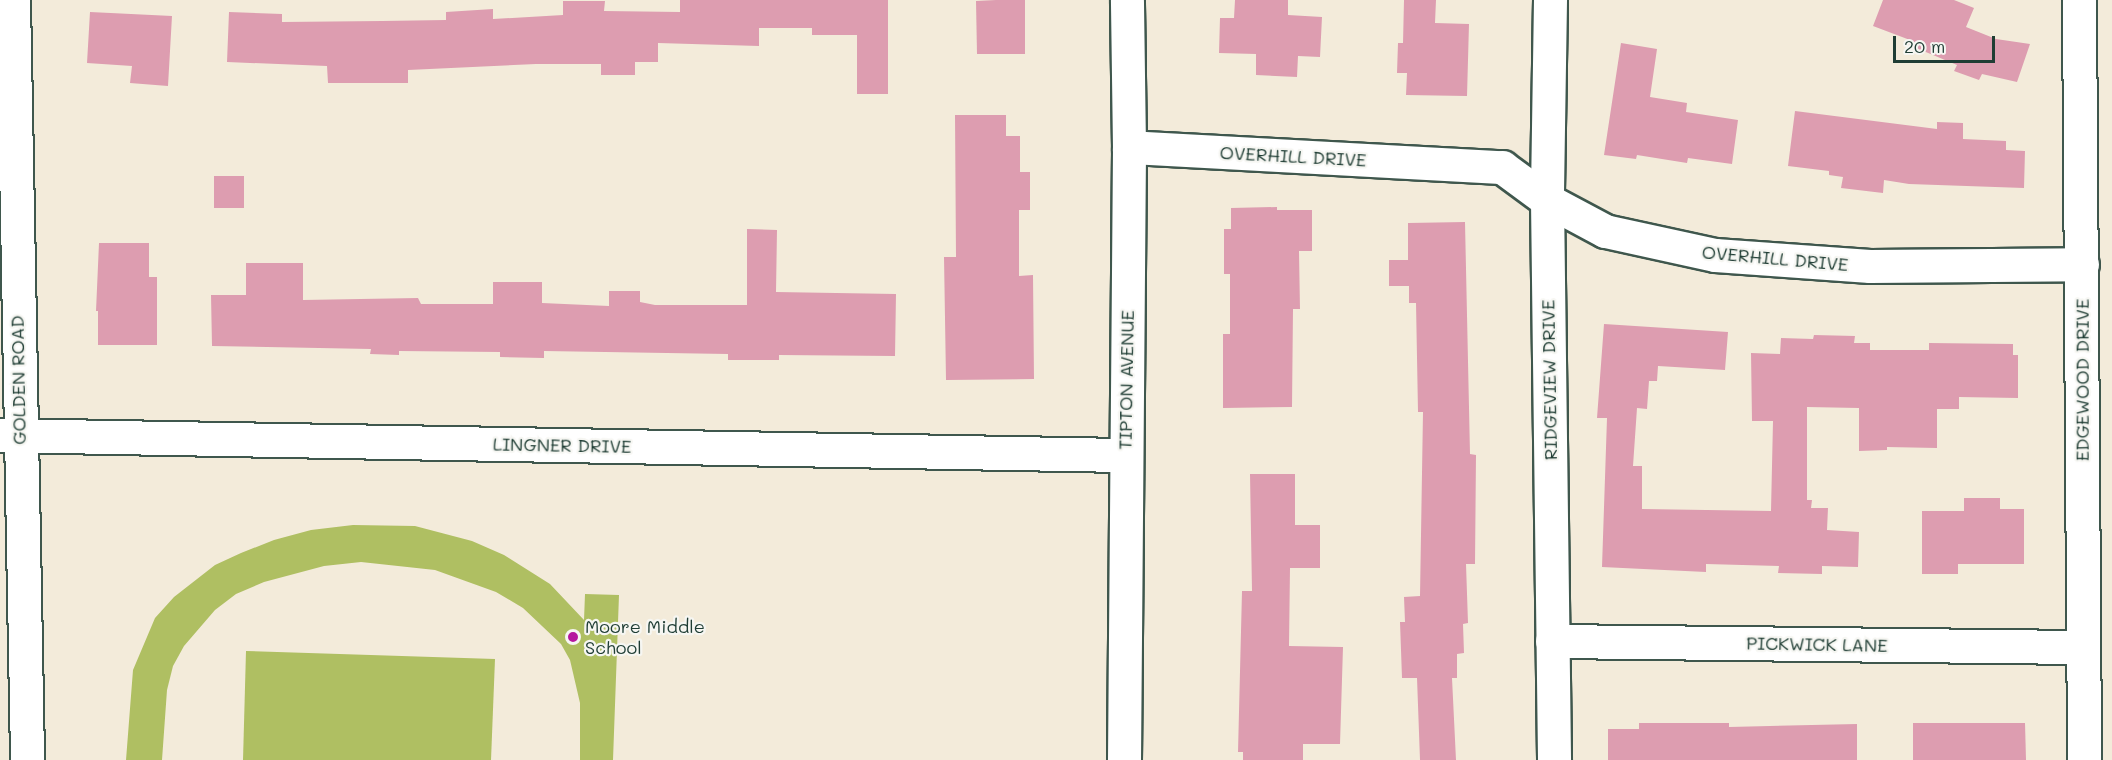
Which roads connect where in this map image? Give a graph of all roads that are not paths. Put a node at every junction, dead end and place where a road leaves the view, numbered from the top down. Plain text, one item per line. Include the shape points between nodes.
1 (13, 0) edge
2 (1127, 0) edge
3 (1550, 0) edge
4 (2079, 0) edge
5 (1129, 147) junction
6 (1547, 200) junction
7 (2082, 264) junction
8 (9, 436) edge
9 (1125, 454) junction
10 (1552, 641) junction
11 (2083, 647) junction
12 (27, 760) edge
13 (1124, 760) edge
14 (1554, 760) edge
15 (2084, 760) edge

1 - 8 street, GOLDEN ROAD
2 - 5 street, TIPTON AVENUE
3 - 6 street, RIDGEVIEW DRIVE
4 - 7 street, EDGEWOOD DRIVE
5 - 6 street, OVERHILL DRIVE via 1502,167
5 - 9 street, TIPTON AVENUE
6 - 7 street, OVERHILL DRIVE via 1605,231 1715,255 1870,266
6 - 10 street, RIDGEVIEW DRIVE
7 - 11 street, EDGEWOOD DRIVE
8 - 9 street, LINGNER DRIVE
8 - 12 street, GOLDEN ROAD
9 - 13 street, TIPTON AVENUE
10 - 11 street, PICKWICK LANE
10 - 14 street, RIDGEVIEW DRIVE
11 - 15 street, EDGEWOOD DRIVE

